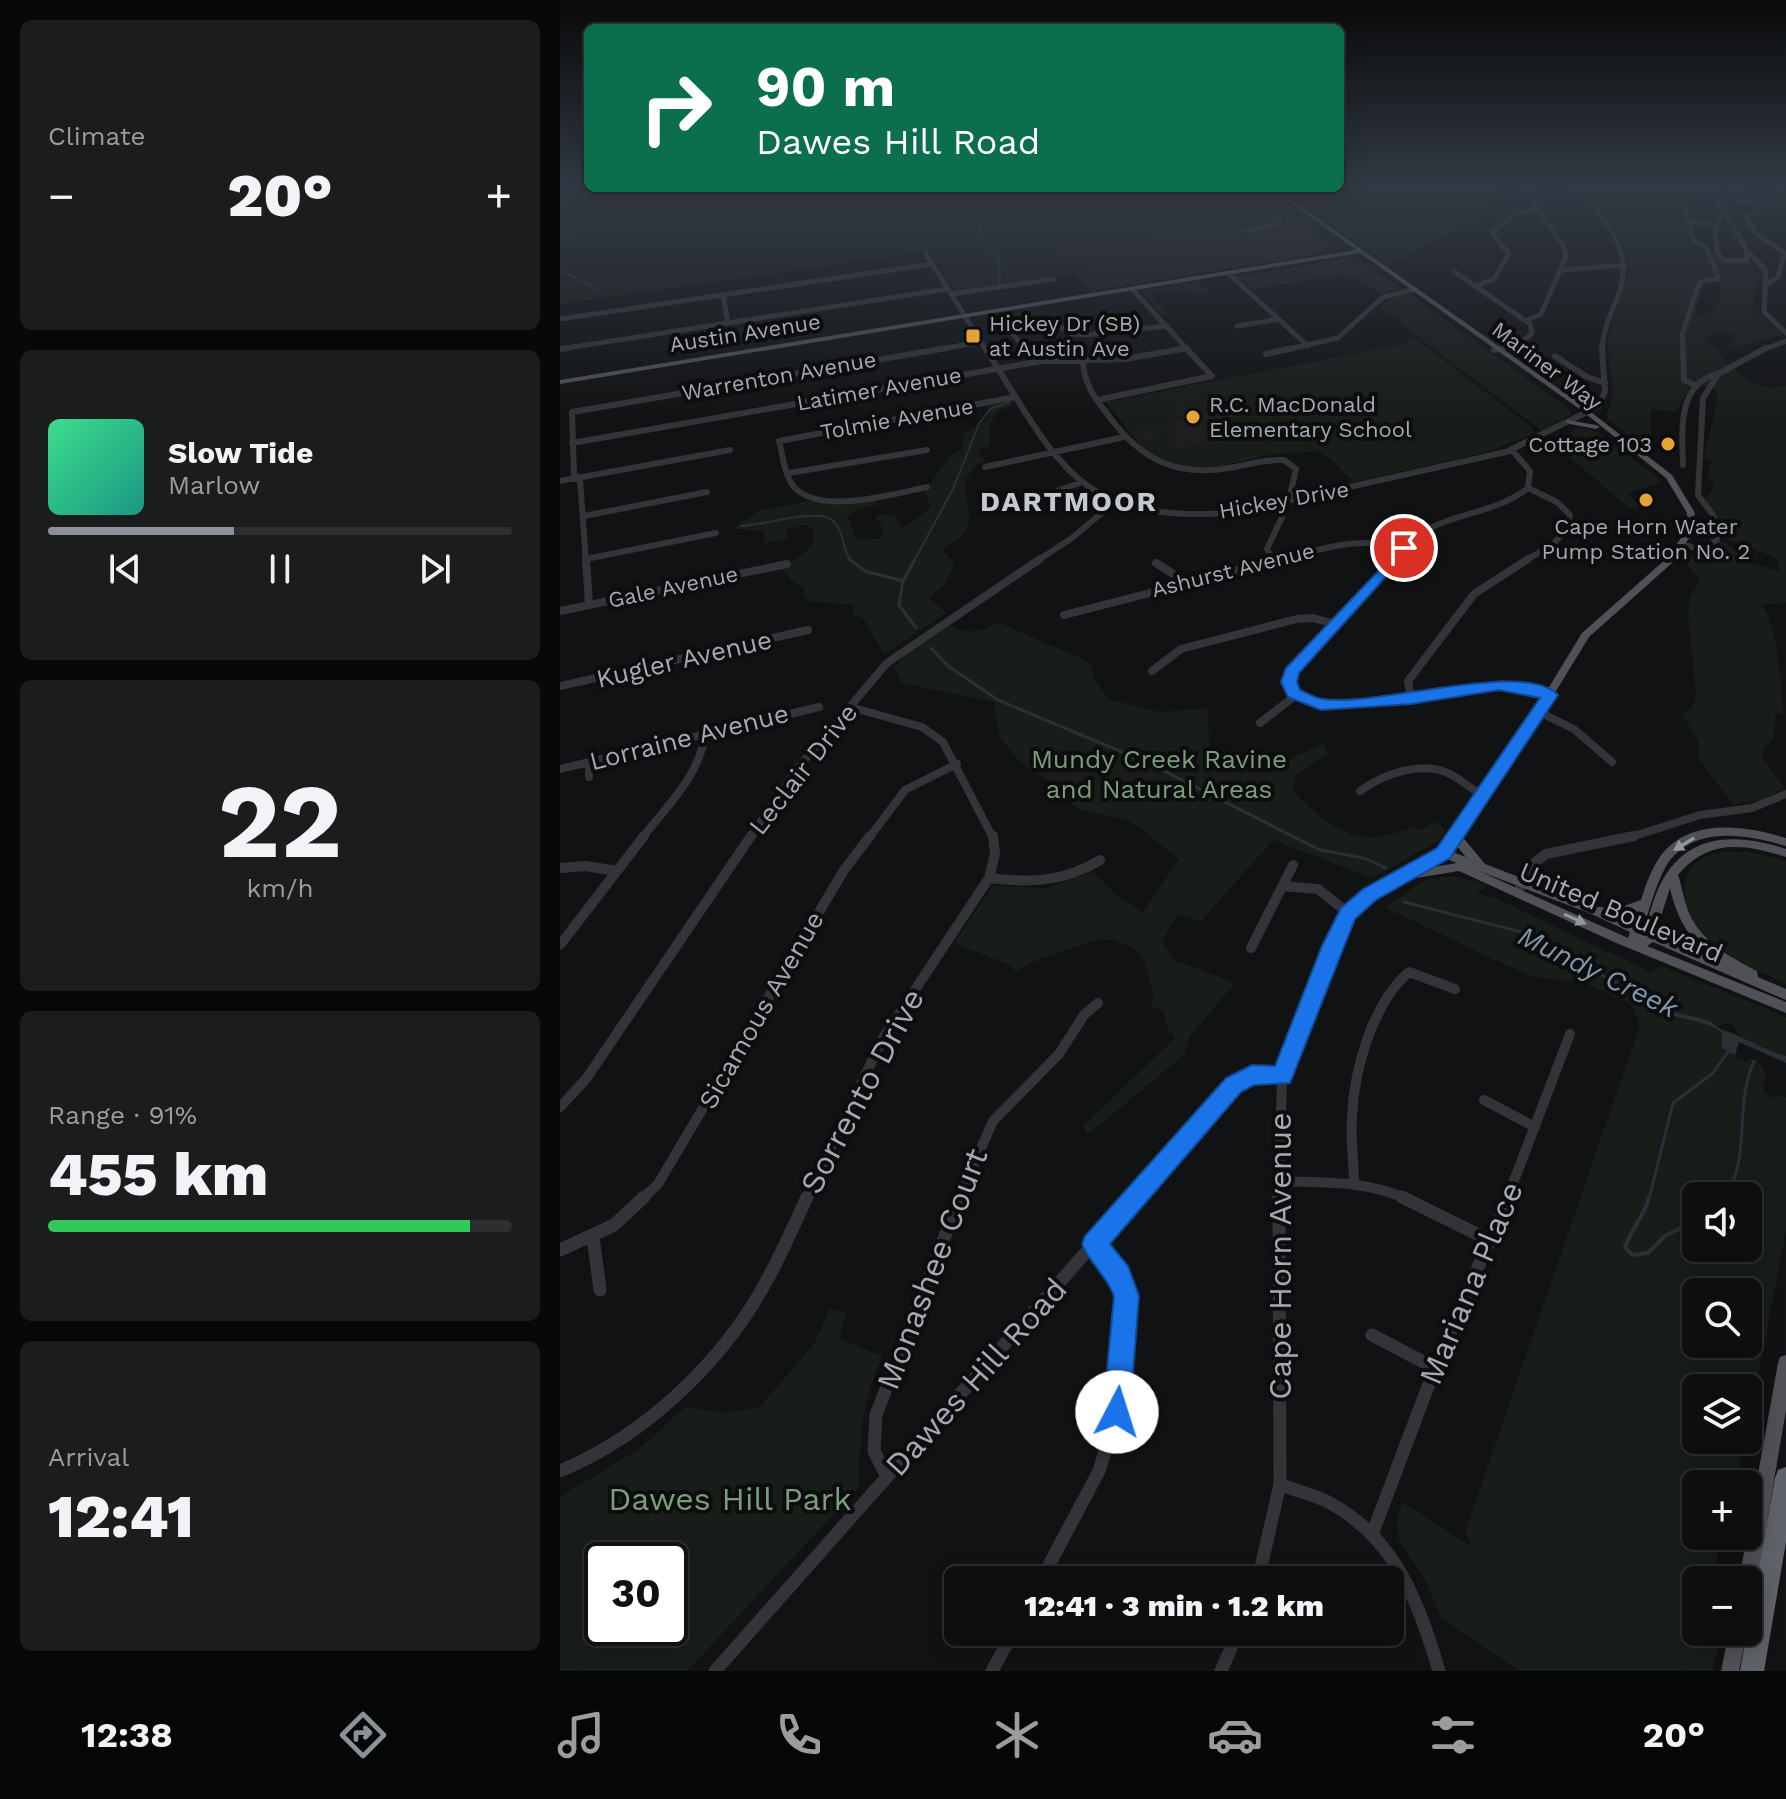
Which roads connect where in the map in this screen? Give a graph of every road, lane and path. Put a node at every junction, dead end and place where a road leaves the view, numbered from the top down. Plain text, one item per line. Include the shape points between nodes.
1 (925, 265) edge
2 (933, 265) edge
3 (1279, 265) edge
4 (1377, 265) edge
5 (1503, 265) edge
6 (1563, 265) edge
7 (1625, 265) joint
8 (1714, 265) edge
9 (1761, 265) edge
10 (1782, 265) edge
11 (1562, 270) junction
12 (1455, 272) dead end
13 (1228, 273) junction
14 (1778, 277) junction
15 (1054, 279) dead end
16 (1786, 279) edge
17 (1766, 285) junction
18 (1475, 286) junction
19 (1132, 289) junction
20 (1413, 289) junction
21 (949, 291) junction
22 (723, 295) junction
23 (964, 316) junction
24 (560, 319) edge
25 (1279, 319) junction
26 (1527, 320) junction
27 (728, 323) junction
28 (1167, 326) junction
29 (1237, 326) dead end
30 (1786, 333) edge
31 (1786, 341) edge
32 (980, 342) junction
33 (1308, 346) junction
34 (1187, 348) junction
35 (560, 349) edge
36 (1498, 350) junction
37 (1266, 354) dead end
38 (1555, 356) dead end
39 (1083, 359) junction
40 (1036, 362) junction
41 (997, 368) junction
42 (1718, 374) junction
43 (560, 382) edge
44 (1605, 383) junction
45 (1696, 386) junction
46 (1016, 397) junction
47 (1097, 400) junction
48 (1572, 400) junction
49 (1603, 402) junction
50 (1586, 414) junction
51 (1570, 422) junction
52 (1596, 427) junction
53 (1124, 437) junction
54 (572, 443) junction
55 (730, 450) dead end
56 (927, 450) dead end
57 (1512, 450) junction
58 (1051, 452) junction
59 (1683, 465) dead end
60 (985, 467) dead end
61 (789, 473) junction
62 (577, 477) junction
63 (560, 481) edge
64 (1080, 483) junction
65 (927, 487) dead end
66 (1528, 488) junction
67 (707, 492) dead end
68 (1682, 495) junction
69 (1116, 501) junction
70 (1297, 501) junction
71 (1276, 506) junction
72 (1007, 508) dead end
73 (584, 516) junction
74 (716, 533) dead end
75 (1683, 545) junction
76 (1404, 548) junction
77 (586, 559) junction
78 (1274, 561) junction
79 (1156, 563) dead end
80 (787, 564) dead end
81 (1186, 582) junction
82 (589, 605) junction
83 (560, 611) edge
84 (1064, 615) dead end
85 (1335, 624) junction
86 (808, 630) dead end
87 (1152, 671) dead end
88 (560, 686) edge
89 (1296, 695) junction
90 (1550, 695) junction
91 (1411, 699) junction
92 (819, 707) dead end
93 (850, 707) junction
94 (1539, 712) junction
95 (1260, 723) dead end
96 (705, 733) junction
97 (589, 762) junction
98 (1612, 762) dead end
99 (957, 764) junction
100 (560, 769) edge
101 (589, 777) dead end
102 (1360, 791) dead end
103 (1786, 794) edge
104 (1484, 796) junction
105 (1456, 837) junction
106 (1786, 842) edge
107 (1786, 853) edge
108 (1441, 854) junction
109 (1100, 860) dead end
110 (1293, 865) dead end
111 (1458, 867) junction
112 (1481, 867) junction
113 (560, 868) edge
114 (617, 871) junction
115 (1404, 876) junction
116 (1673, 877) junction
117 (989, 878) junction
118 (1283, 886) junction
119 (1520, 888) junction
120 (1647, 902) junction
121 (1593, 910) junction
122 (1348, 913) junction
123 (1640, 941) junction
124 (560, 945) edge
125 (1251, 948) dead end
126 (1455, 989) dead end
127 (1786, 993) edge
128 (1098, 1003) dead end
129 (1786, 1008) edge
130 (1570, 1034) dead end
131 (1282, 1076) junction
132 (1484, 1100) dead end
133 (560, 1107) edge
134 (1535, 1127) junction
135 (1279, 1181) junction
136 (1354, 1185) junction
137 (593, 1237) junction
138 (1491, 1241) junction
139 (1094, 1244) junction
140 (560, 1250) edge
141 (600, 1290) dead end
142 (1372, 1335) dead end
143 (1786, 1363) edge
144 (1435, 1368) junction
145 (560, 1471) edge
146 (887, 1477) junction
147 (1786, 1478) edge
148 (1280, 1484) junction
149 (1373, 1532) junction
150 (1048, 1566) edge
151 (1261, 1566) edge
152 (1750, 1566) edge
153 (1005, 1646) edge
154 (1232, 1646) edge
155 (1735, 1646) edge
156 (715, 1671) edge
157 (992, 1671) edge
158 (1221, 1671) edge
159 (1439, 1671) edge
160 (1730, 1671) edge
161 (1752, 1671) edge

1 - 22 street
2 - 21 street, Hickey Drive
3 - 13 main road, Austin Avenue
4 - 20 main road, Mariner Way
5 - 18 street via 1497,277
6 - 11 street
7 - 11 street
7 - 44 street via 1603,335
8 - 45 street via 1719,279 1698,286 1682,335 1684,380
9 - 17 street
10 - 14 street
11 - 26 street via 1541,314
12 - 18 street
13 - 19 main road, Austin Avenue
13 - 25 street
14 - 16 street
14 - 17 street
15 - 21 street
17 - 30 street via 1764,312
18 - 26 street
19 - 23 main road, Austin Avenue
19 - 28 street
20 - 33 street via 1381,298 1341,336
20 - 36 main road, Mariner Way
21 - 23 street, Hickey Drive
21 - 27 street
22 - 24 street
22 - 27 street
23 - 32 street, Hickey Drive
23 - 43 main road, Austin Avenue
25 - 29 street
25 - 33 street
26 - 36 street via 1529,338
27 - 35 street
28 - 34 street
28 - 40 street via 1078,335 1050,320 1014,326 1012,333
31 - 42 street
32 - 41 street, Hickey Drive
32 - 54 street, Warrenton Avenue via 577,410 571,415
33 - 37 street
34 - 39 street, Latimer Avenue via 1125,359
34 - 47 street via 1212,377
36 - 48 main road, Mariner Way
36 - 50 main road, Mariner Way
38 - 44 street
39 - 40 street, Latimer Avenue
39 - 47 street via 1083,377
40 - 41 street, Latimer Avenue
41 - 46 street, Hickey Drive
41 - 54 street, Latimer Avenue
42 - 45 street
42 - 75 street via 1703,398 1698,495 1713,515 1717,540 1702,549
44 - 49 street
45 - 59 street via 1684,410
46 - 58 street, Hickey Drive
46 - 61 street, Tolmie Avenue via 779,441
47 - 53 street
48 - 49 main road
48 - 50 main road, Mariner Way
49 - 50 street, Hickey Drive
50 - 51 street, Hickey Drive
50 - 52 main road, Mariner Way
50 - 68 main road, Mariner Way via 1667,475
51 - 52 main road
51 - 57 street, Hickey Drive
52 - 68 main road, Mariner Way
53 - 58 street
53 - 70 street via 1144,457 1183,470 1287,461 1296,469 1291,491
54 - 62 street
55 - 62 street
56 - 61 street
57 - 66 street via 1530,471
57 - 70 street, Hickey Drive
58 - 60 street
58 - 64 street, Hickey Drive
61 - 65 street via 804,493 836,500
62 - 63 street
62 - 73 street
64 - 69 street, Hickey Drive
64 - 72 street
66 - 76 street via 1506,503 1434,524
66 - 91 street via 1562,506 1568,519 1566,534 1480,589 1408,681
67 - 73 street
68 - 75 main road via 1692,520
69 - 71 street, Hickey Drive via 1189,514
69 - 93 street, Leclair Drive via 1072,538 903,649
70 - 71 street, Hickey Drive
71 - 78 street via 1283,515 1267,549
73 - 77 street
74 - 77 street
75 - 90 main road via 1590,629
76 - 78 street, Ashurst Avenue via 1362,540
76 - 85 street
77 - 82 street
78 - 81 street, Ashurst Avenue
79 - 81 street
80 - 82 street, Gale Avenue
81 - 84 street, Ashurst Avenue
82 - 83 street, Gale Avenue
85 - 87 street via 1297,619 1181,649
85 - 89 street via 1289,675
86 - 88 street, Kugler Avenue
89 - 91 street via 1321,705
89 - 95 street
90 - 91 street via 1499,684
90 - 94 main road
92 - 96 street, Lorraine Avenue
93 - 99 street, Sorrento Drive via 928,730
93 - 133 street, Leclair Drive via 792,775 586,1079
94 - 98 street via 1571,727
94 - 104 main road
96 - 97 street, Lorraine Avenue
96 - 114 street via 695,769
97 - 100 street, Lorraine Avenue
97 - 101 street
99 - 117 street, Sorrento Drive via 993,833
99 - 137 street, Sicamous Avenue via 921,780 892,804 831,889 669,1169 633,1211
102 - 104 street via 1381,779 1433,769 1451,774
103 - 119 street via 1752,808 1700,815 1617,841 1546,854
104 - 105 main road
105 - 108 main road
105 - 112 main road
106 -> 120 main road via 1730,832 1689,839 1666,857
107 - 116 main road via 1752,844 1716,844 1690,855
108 - 111 main road, United Boulevard
108 - 112 main road, United Boulevard
108 - 115 street, Cape Horn Avenue
109 - 117 street via 1057,880
110 - 118 street
111 - 115 main road
111 - 119 main road, United Boulevard
112 - 119 main road, United Boulevard
113 - 114 street
114 - 124 street
115 - 122 street, Cape Horn Avenue
116 - 123 main road
116 - 127 main road via 1680,910 1700,939
117 - 145 street, Sorrento Drive via 883,1038 767,1280 743,1318 631,1434 592,1459
118 - 122 street via 1316,888
118 - 125 street
119 - 121 main road, United Boulevard
119 -> 123 main road, United Boulevard
120 - 121 main road via 1622,912
120 - 123 main road
121 - 123 main road, United Boulevard
122 - 131 street, Cape Horn Avenue
123 - 127 main road, United Boulevard
123 - 129 main road, United Boulevard
126 - 136 street via 1409,972 1389,992 1354,1097
128 - 146 street, Monashee Court via 1087,1008 1061,1053 1003,1107 984,1135 884,1391 873,1439 876,1462
130 - 134 street, Mariana Place
131 - 135 street, Cape Horn Avenue
131 - 139 street, Dawes Hill Road via 1252,1075 1234,1085
132 - 134 street
134 - 138 street, Mariana Place
135 - 136 street
135 - 148 street, Cape Horn Avenue
136 - 138 street via 1403,1195
137 - 140 street, Sicamous Avenue
137 - 141 street
138 - 144 street, Mariana Place
139 - 146 street, Dawes Hill Road
139 - 150 street via 1119,1275 1127,1296 1117,1412 1099,1471
142 - 144 street
143 - 152 main road
144 - 149 street, Mariana Place
146 - 156 street, Dawes Hill Road
147 - 161 highway
148 - 149 street via 1325,1501
148 - 151 street, Cape Horn Avenue
149 - 159 street via 1409,1582
153 - 157 street
154 - 158 street
155 - 160 main road

